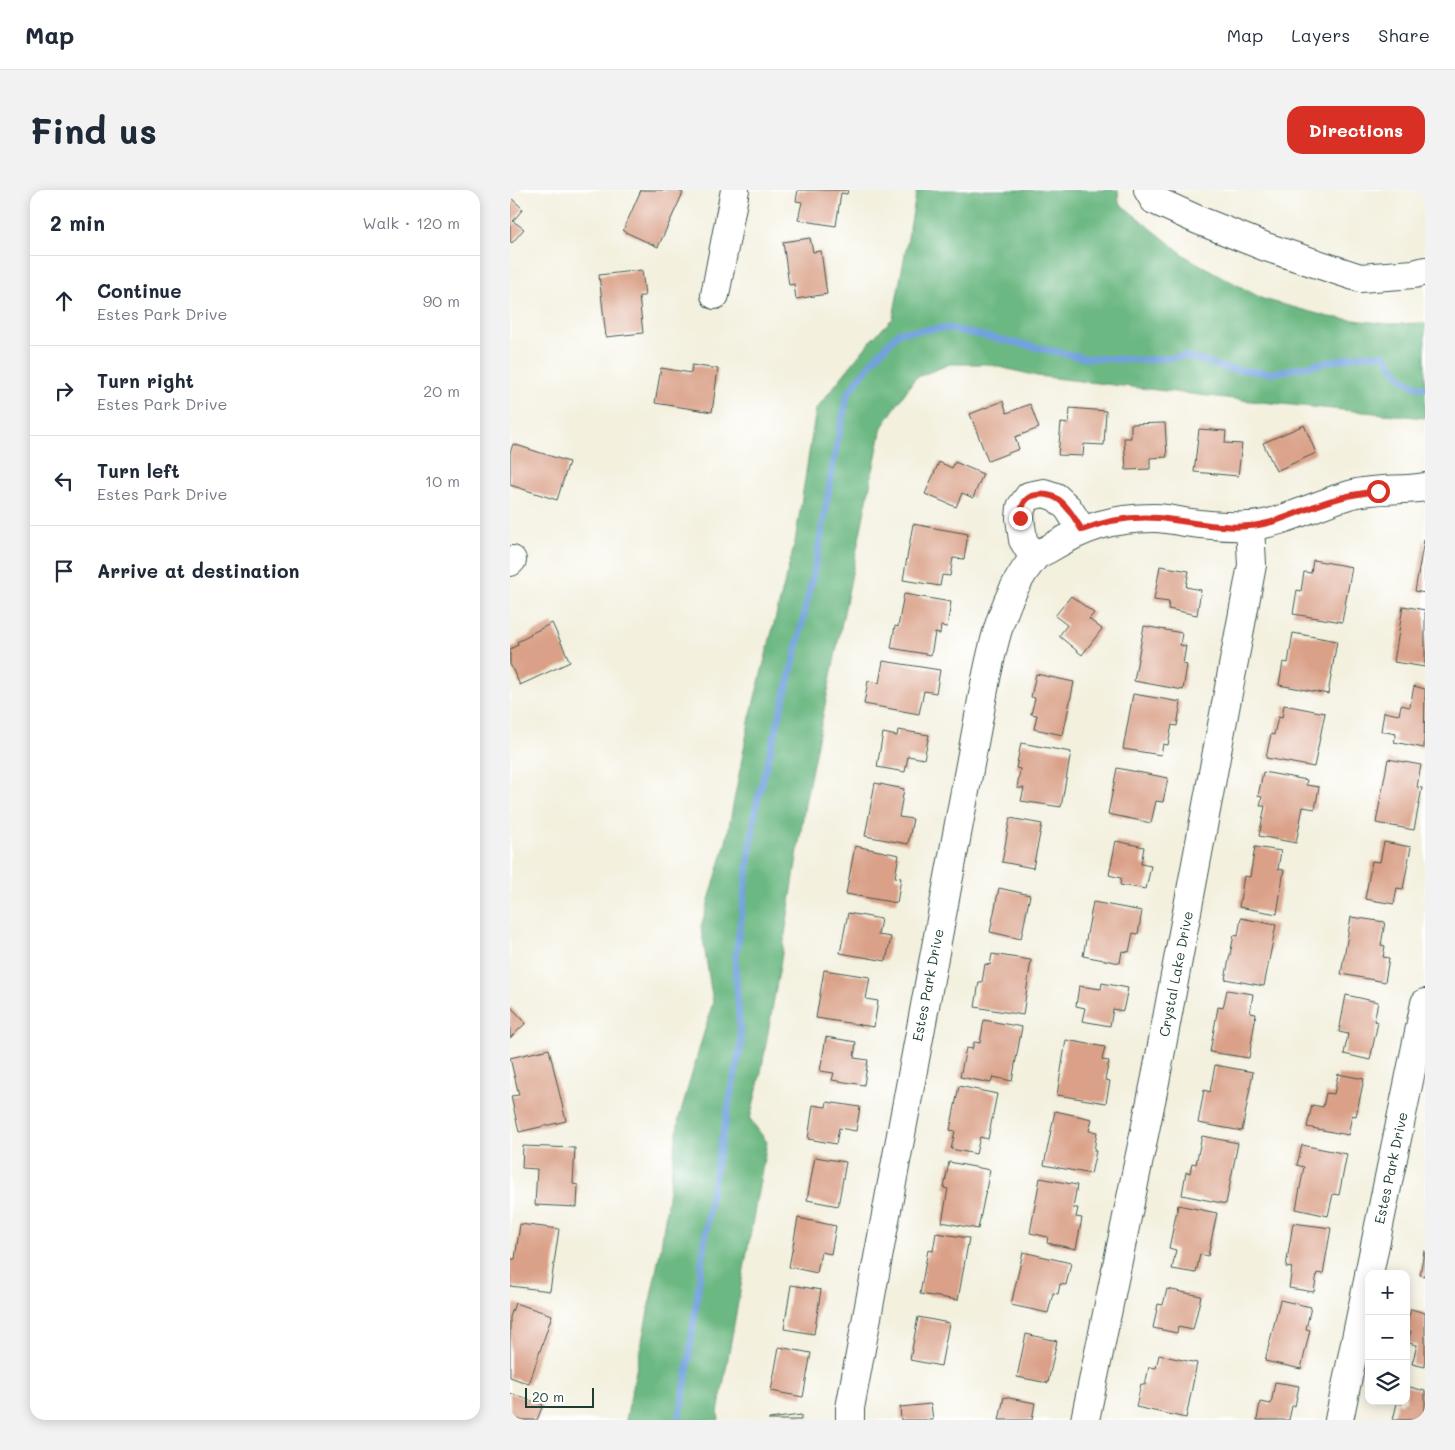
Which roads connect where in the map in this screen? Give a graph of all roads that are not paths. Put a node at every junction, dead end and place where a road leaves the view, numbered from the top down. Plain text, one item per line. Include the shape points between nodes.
1 (735, 190) edge
2 (1148, 190) edge
3 (1425, 271) edge
4 (715, 295) dead end
5 (1425, 487) edge
6 (1250, 526) junction
7 (1082, 530) junction
8 (1034, 558) junction
9 (1424, 1017) edge
10 (1370, 1270) edge
11 (1365, 1294) edge
12 (850, 1420) edge
13 (1085, 1420) edge
14 (1339, 1420) edge

1 - 4 street
2 - 3 street via 1154,200 1198,220 1360,278
5 - 6 street, Estes Park Drive via 1356,493
6 - 7 street, Estes Park Drive via 1218,526 1156,518 1121,520
6 - 13 street, Crystal Lake Drive via 1251,574 1156,1077
7 - 8 street, Estes Park Drive
7 - 8 street via 1068,508 1056,497 1044,493 1029,496 1021,507 1020,518 1023,540
8 - 12 street, Estes Park Drive via 1006,604 995,634
9 - 10 street, Estes Park Drive
11 - 14 street, Estes Park Drive

